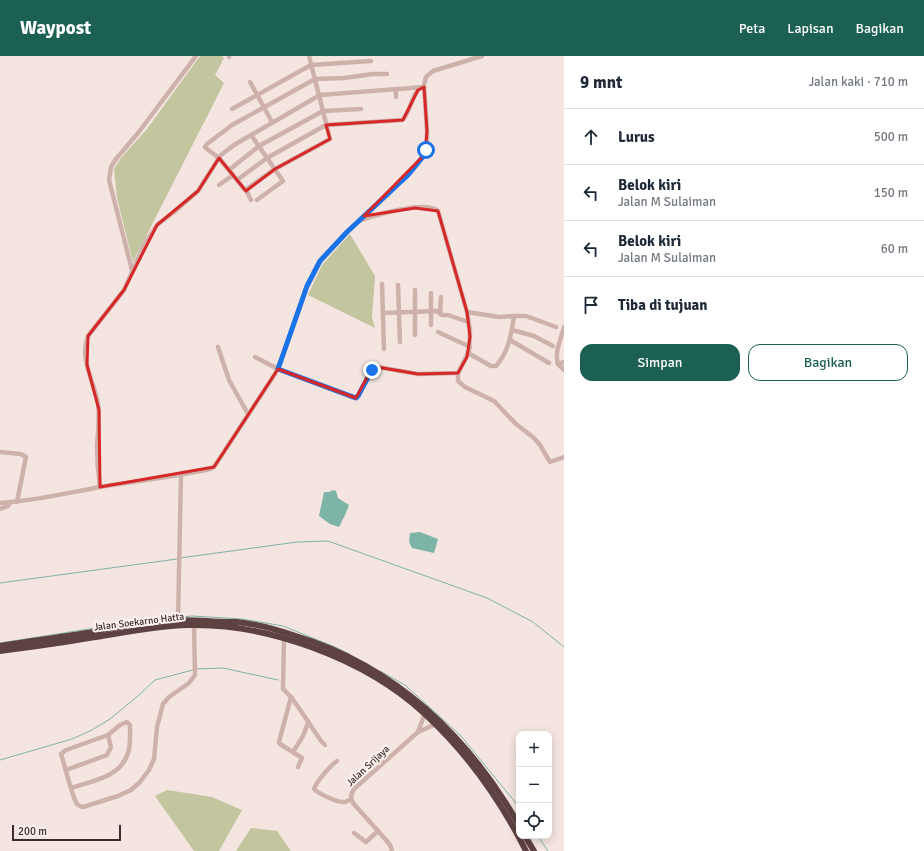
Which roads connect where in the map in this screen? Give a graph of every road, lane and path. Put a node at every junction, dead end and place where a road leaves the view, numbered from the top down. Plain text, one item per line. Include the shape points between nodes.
1 (196, 56) edge
2 (309, 56) edge
3 (482, 56) edge
4 (371, 61) dead end
5 (311, 65) junction
6 (387, 74) dead end
7 (315, 79) junction
8 (250, 82) dead end
9 (422, 88) junction
10 (396, 90) junction
11 (256, 95) junction
12 (319, 96) junction
13 (396, 96) dead end
14 (264, 107) junction
15 (232, 109) dead end
16 (361, 109) dead end
17 (323, 112) junction
18 (272, 122) junction
19 (326, 125) junction
20 (251, 135) junction
21 (259, 146) junction
22 (220, 158) junction
23 (267, 158) junction
24 (229, 170) junction
25 (275, 170) junction
26 (233, 175) junction
27 (237, 180) junction
28 (219, 185) dead end
29 (246, 190) junction
30 (251, 200) dead end
31 (257, 200) dead end
32 (359, 221) junction
33 (133, 271) junction
34 (382, 284) dead end
35 (398, 285) dead end
36 (415, 290) dead end
37 (431, 293) dead end
38 (441, 297) dead end
39 (399, 312) junction
40 (415, 312) junction
41 (431, 312) junction
42 (467, 312) junction
43 (383, 313) junction
44 (440, 314) junction
45 (514, 316) junction
46 (468, 322) junction
47 (431, 325) dead end
48 (556, 327) dead end
49 (564, 327) edge
50 (512, 330) junction
51 (438, 332) dead end
52 (415, 335) dead end
53 (510, 340) junction
54 (400, 342) dead end
55 (562, 343) edge
56 (553, 346) dead end
57 (218, 347) dead end
58 (384, 349) dead end
59 (469, 350) junction
60 (255, 357) dead end
61 (564, 362) edge
62 (549, 363) dead end
63 (558, 364) junction
64 (278, 369) junction
65 (564, 370) edge
66 (458, 373) junction
67 (248, 414) junction
68 (0, 452) edge
69 (564, 457) edge
70 (181, 475) junction
71 (100, 487) junction
72 (11, 502) junction
73 (17, 502) junction
74 (0, 503) edge
75 (0, 509) edge
76 (178, 618) junction
77 (194, 625) junction
78 (284, 638) junction
79 (0, 646) edge
80 (0, 652) edge
81 (291, 697) junction
82 (425, 713) junction
83 (308, 722) junction
84 (436, 724) junction
85 (418, 732) junction
86 (108, 735) junction
87 (325, 745) dead end
88 (293, 752) junction
89 (337, 761) dead end
90 (298, 767) dead end
91 (66, 770) junction
92 (71, 788) junction
93 (351, 799) junction
94 (516, 820) edge
95 (378, 831) junction
96 (354, 834) dead end
97 (527, 839) edge
98 (392, 851) edge
99 (526, 851) edge
100 (534, 851) edge

1 - 33 street via 111,167 109,180
2 - 5 street
3 - 9 street via 433,71 426,77
4 - 5 street
5 - 7 street
5 - 11 street
6 - 7 street
7 - 12 street
7 - 14 street
8 - 11 street
9 - 10 street
9 - 19 street via 416,93 409,111 402,120
9 - 32 street via 427,132 425,154 408,175
10 - 12 street
10 - 13 street
11 - 14 street
11 - 15 street
12 - 17 street
12 - 18 street
14 - 18 street
14 - 22 street via 232,125 207,144 207,150
16 - 17 street
17 - 19 street
17 - 21 street
18 - 20 street
19 - 23 street
19 - 25 street via 329,140
20 - 21 street
20 - 22 street via 234,145
21 - 23 street
21 - 24 street
22 - 24 street
22 - 33 street via 198,191 157,225
23 - 25 street
23 - 27 street
24 - 26 street
25 - 29 street
25 - 31 street via 282,182
26 - 27 street
26 - 28 street
27 - 29 street
29 - 30 street
32 - 42 street via 384,213 415,208 436,209
32 - 64 street via 316,267
33 - 71 street via 124,290 86,342 87,365 99,410 97,454
34 - 43 street
35 - 39 street
36 - 40 street
37 - 41 street
38 - 44 street
39 - 40 street
39 - 43 street
39 - 54 street
40 - 41 street
40 - 52 street
41 - 44 street via 436,311
41 - 47 street
42 - 45 street
42 - 46 street
43 - 58 street
44 - 46 street
45 - 48 street via 526,316
45 - 50 street
46 - 59 street
49 - 55 street
50 - 53 street
50 - 56 street via 534,336
51 - 59 street
53 - 59 street via 506,353 496,366 491,366
53 - 62 street
55 - 63 street via 557,353
57 - 67 street via 229,380
59 - 66 street
60 - 64 street
61 - 63 street
63 - 65 street
64 - 66 street via 356,398 370,372 378,367 418,374
64 - 67 street
66 - 69 street via 460,384 494,401 534,438 550,462
67 - 70 street via 214,467
68 - 73 street via 21,454 26,457
70 - 71 street
70 - 76 street
71 - 73 street
72 - 73 street
72 - 74 street
72 - 75 street
76 - 79 highway, Jalan Soekarno Hatta
76 - 94 highway, Jalan Soekarno Hatta via 238,622 282,631 314,641 376,671 442,722 476,761
77 - 78 highway, Jalan Soekarno Hatta via 232,628
77 - 80 highway, Jalan Soekarno Hatta via 152,628
77 - 92 street via 194,675 189,683 168,697 163,704 157,726 154,759 145,776 131,790 83,807 76,802
78 - 81 street via 283,689
78 - 82 highway, Jalan Soekarno Hatta via 327,653 369,674 387,684
81 - 83 street
81 - 88 street via 279,742
82 - 84 highway, Jalan Soekarno Hatta
82 - 85 street, Jalan Srijaya
83 - 87 street
83 - 88 street
84 - 85 street
84 - 99 highway, Jalan Soekarno Hatta via 472,765 518,834
85 - 93 street, Jalan Srijaya via 354,789
86 - 91 street via 111,748 107,755
86 - 91 street via 62,752
86 - 92 street via 129,723 130,741 126,760 111,774
88 - 90 street via 302,759
89 - 93 street via 314,790 338,801
91 - 92 street
93 - 95 street, Jalan Srijaya
95 - 96 street via 366,842
95 - 98 street, Jalan Srijaya
97 - 100 highway

